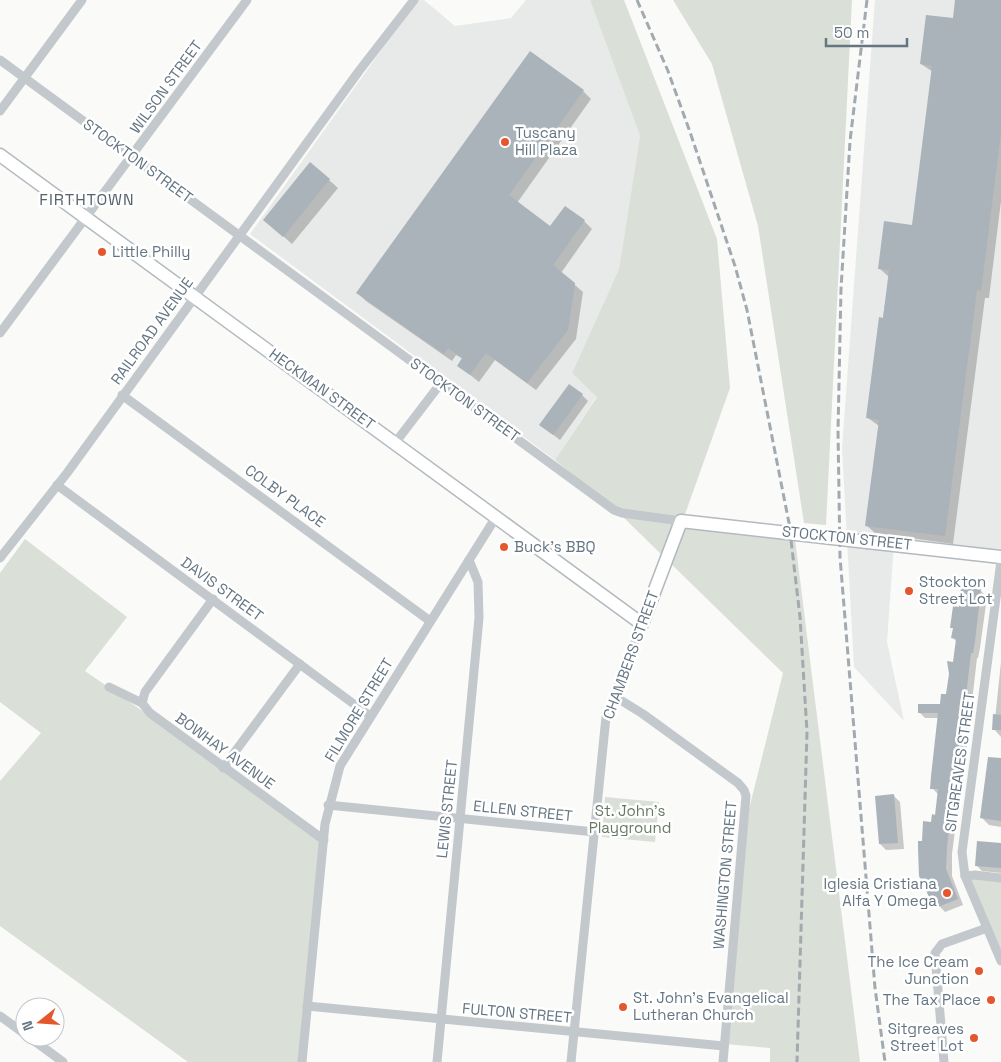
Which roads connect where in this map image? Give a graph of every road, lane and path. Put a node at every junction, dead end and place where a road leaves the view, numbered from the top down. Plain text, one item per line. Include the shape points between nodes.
1 (82, 0) edge
2 (247, 0) edge
3 (414, 0) edge
4 (0, 60) edge
5 (24, 78) junction
6 (0, 111) edge
7 (0, 155) edge
8 (132, 157) junction
9 (85, 217) junction
10 (240, 236) junction
11 (195, 296) junction
12 (0, 333) edge
13 (441, 383) junction
14 (122, 395) junction
15 (395, 443) junction
16 (57, 485) junction
17 (496, 517) junction
18 (681, 521) junction
19 (1001, 557) edge
20 (0, 558) edge
21 (469, 560) junction
22 (1001, 562) edge
23 (213, 600) junction
24 (430, 621) junction
25 (642, 624) junction
26 (300, 664) junction
27 (108, 687) dead end
28 (614, 696) junction
29 (142, 703) junction
30 (370, 716) junction
31 (223, 768) junction
32 (328, 805) junction
33 (460, 818) junction
34 (595, 832) junction
35 (324, 840) junction
36 (965, 876) junction
37 (1001, 878) edge
38 (987, 928) junction
39 (1001, 960) edge
40 (307, 1006) junction
41 (0, 1016) edge
42 (440, 1020) junction
43 (15, 1027) edge
44 (574, 1031) junction
45 (724, 1046) junction
46 (43, 1047) edge
47 (63, 1062) edge
48 (302, 1062) edge
49 (436, 1062) edge
50 (571, 1062) edge
51 (723, 1062) edge
52 (944, 1062) edge

1 - 5 street
2 - 8 street, WILSON STREET
3 - 10 street, RAILROAD AVENUE
4 - 5 street, STOCKTON STREET
5 - 6 street
5 - 8 street, STOCKTON STREET
7 - 9 street, HECKMAN STREET
8 - 9 street, WILSON STREET
8 - 10 street, STOCKTON STREET
9 - 11 street, HECKMAN STREET
9 - 12 street, WILSON STREET
10 - 11 street, RAILROAD AVENUE
10 - 13 street, STOCKTON STREET
11 - 14 street, RAILROAD AVENUE
11 - 15 street, HECKMAN STREET
13 - 15 street
13 - 18 street, STOCKTON STREET via 614,510
14 - 16 street, RAILROAD AVENUE
14 - 24 street, COLBY PLACE
15 - 17 street, HECKMAN STREET
16 - 20 street, RAILROAD AVENUE
16 - 23 street, DAVIS STREET
17 - 21 street, FILMORE STREET
17 - 25 street, HECKMAN STREET
18 - 19 street, STOCKTON STREET
18 - 25 street, CHAMBERS STREET
21 - 24 street, FILMORE STREET
21 - 33 street, LEWIS STREET via 478,582 479,618
22 - 36 street, SITGREAVES STREET via 963,836
23 - 26 street, DAVIS STREET
23 - 29 street via 145,692
24 - 30 street, FILMORE STREET
25 - 28 street, CHAMBERS STREET
26 - 30 street, DAVIS STREET
26 - 31 street
27 - 29 street, BOWHAY AVENUE
28 - 34 street, CHAMBERS STREET via 605,725
28 - 45 street, WASHINGTON STREET via 678,739 744,790 746,806
29 - 31 street, BOWHAY AVENUE via 150,713
30 - 32 street, FILMORE STREET via 342,761
31 - 35 street, BOWHAY AVENUE
32 - 33 street, ELLEN STREET
32 - 35 street, FILMORE STREET
33 - 34 street, ELLEN STREET
33 - 42 street, LEWIS STREET
34 - 44 street, CHAMBERS STREET
35 - 40 street, FILMORE STREET
36 - 37 street via 975,874
36 - 38 street, SITGREAVES STREET
38 - 39 street, SITGREAVES STREET
38 - 52 street via 942,944 935,953
40 - 42 street, FULTON STREET
40 - 48 street, FILMORE STREET
41 - 43 street
42 - 44 street, FULTON STREET
42 - 49 street, LEWIS STREET
44 - 45 street, FULTON STREET
44 - 50 street, CHAMBERS STREET
45 - 51 street, WASHINGTON STREET
46 - 47 street

